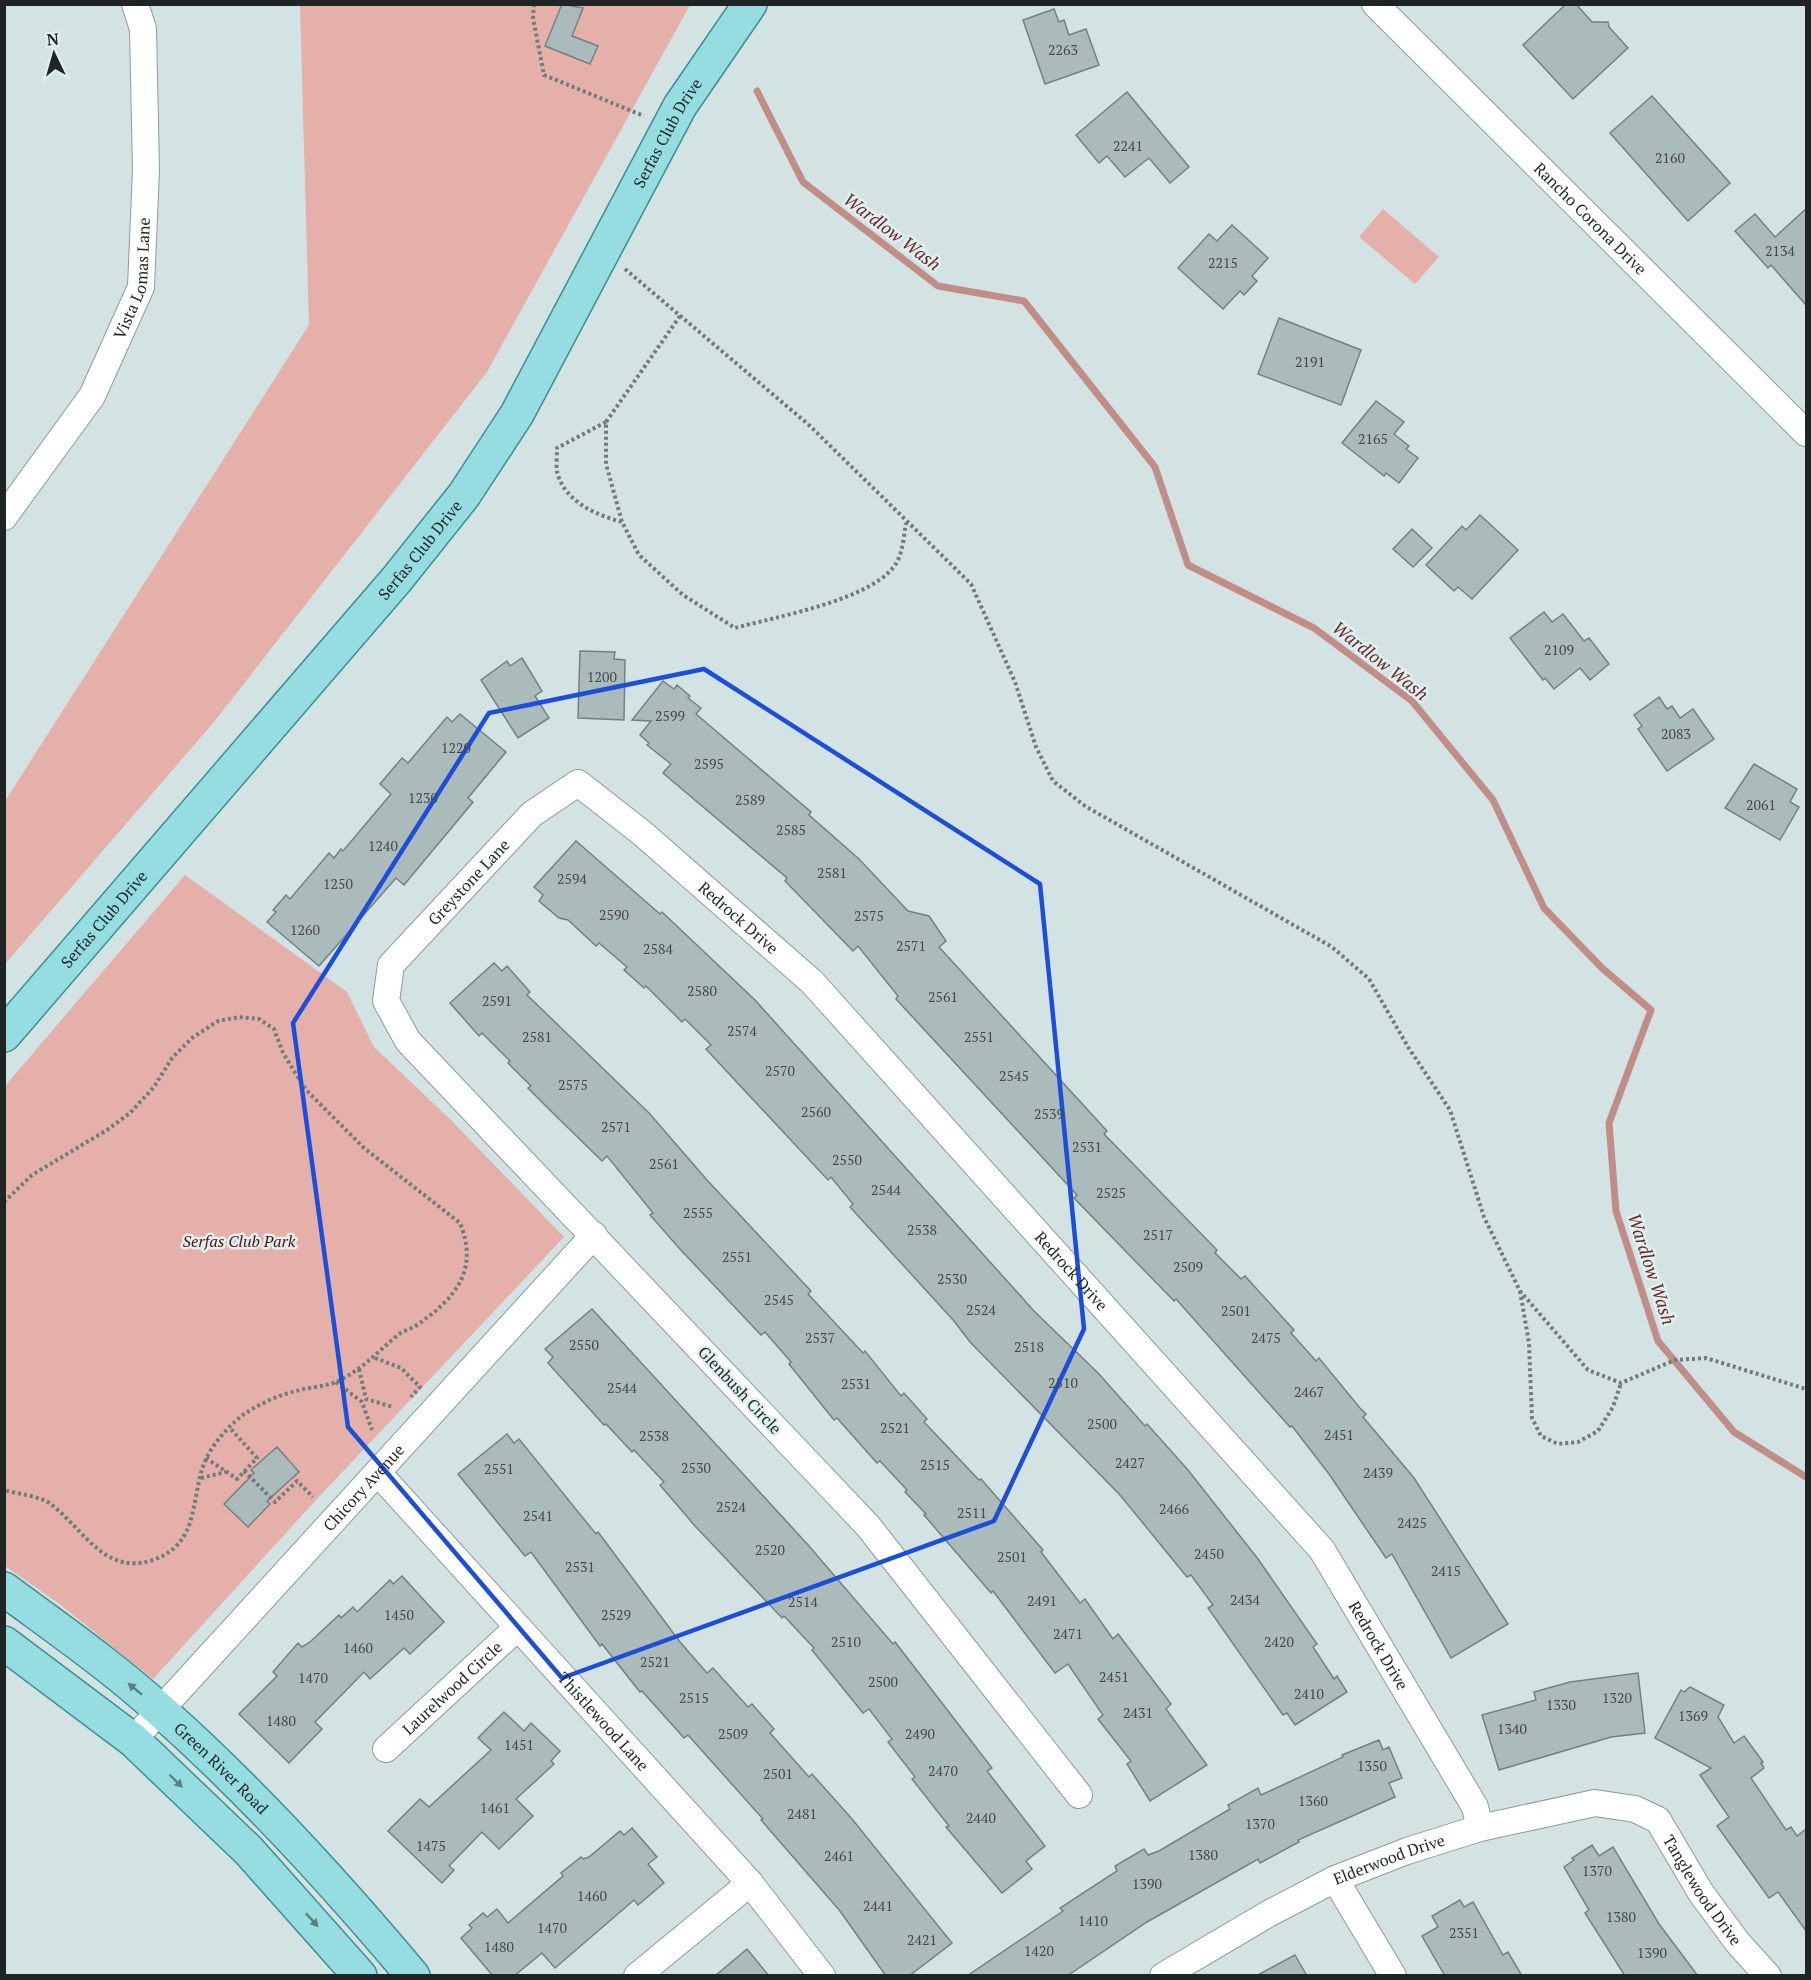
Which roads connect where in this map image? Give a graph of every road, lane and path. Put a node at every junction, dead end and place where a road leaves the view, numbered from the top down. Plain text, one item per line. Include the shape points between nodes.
1 (135, 4) edge
2 (534, 4) edge
3 (750, 4) edge
4 (1375, 4) edge
5 (669, 127) junction
6 (604, 251) junction
7 (680, 316) junction
8 (606, 422) junction
9 (1806, 433) edge
10 (4, 518) edge
11 (622, 522) junction
12 (906, 523) junction
13 (578, 783) joint
14 (386, 1001) joint
15 (4, 1035) edge
16 (4, 1202) edge
17 (594, 1235) junction
18 (1520, 1291) junction
19 (375, 1358) junction
20 (359, 1369) junction
21 (336, 1382) junction
22 (1621, 1383) junction
23 (1806, 1389) edge
24 (364, 1401) junction
25 (406, 1403) dead end
26 (393, 1407) dead end
27 (230, 1428) junction
28 (372, 1430) dead end
29 (206, 1458) junction
30 (244, 1471) junction
31 (226, 1472) junction
32 (379, 1474) junction
33 (201, 1478) junction
34 (4, 1490) edge
35 (313, 1497) dead end
36 (4, 1589) edge
37 (518, 1627) junction
38 (4, 1643) edge
39 (161, 1710) junction
40 (134, 1740) junction
41 (386, 1749) dead end
42 (1079, 1794) dead end
43 (1635, 1809) joint
44 (1480, 1828) junction
45 (1335, 1879) junction
46 (750, 1883) junction
47 (360, 1976) edge
48 (413, 1976) edge
49 (638, 1976) edge
50 (822, 1976) edge
51 (1163, 1976) edge
52 (1393, 1976) edge
53 (1768, 1976) edge

1 - 10 street, Vista Lomas Lane via 143,29 146,170 141,287 92,396
2 - 5 path via 544,75
3 - 5 main road, Serfas Club Drive
4 - 9 street, Rancho Corona Drive
5 - 6 main road, Serfas Club Drive
6 - 7 path
6 - 15 main road, Serfas Club Drive via 517,414 464,495 397,579
7 - 8 path
7 - 12 path via 809,425
8 - 11 path via 606,465
8 - 11 path via 557,448 557,472 569,495 596,515
11 - 12 path via 639,555 683,595 735,628 821,606 876,584 898,561
12 - 18 path via 971,584 1053,781 1085,806 1332,947 1370,979 1408,1047 1450,1110 1484,1217
13 - 14 street, Greystone Lane via 532,814 391,965
13 - 44 street, Redrock Drive via 642,833 812,982 1322,1550 1475,1807
14 - 17 street, Glenbush Circle via 408,1041
16 - 19 path via 32,1175 130,1113 192,1038 218,1022 239,1017 259,1019 274,1029 283,1053 306,1090 364,1148 447,1210 460,1223 467,1239 467,1266 459,1286 446,1302 416,1326 404,1330
17 - 32 street, Chicory Avenue
17 - 42 street, Glenbush Circle via 868,1526
18 - 22 path via 1588,1370
18 - 22 path via 1529,1343 1532,1418 1541,1436 1558,1444 1578,1442 1598,1431 1613,1407
19 - 20 path
19 - 25 path via 400,1368 420,1387
20 - 21 path
20 - 24 path
21 - 24 path
21 - 27 path via 277,1397 244,1414
22 - 23 path via 1675,1360 1706,1358
24 - 26 path
24 - 28 path
27 - 29 path
27 - 30 path via 257,1458
29 - 31 path
29 - 33 path
30 - 31 path via 237,1479
30 - 35 path via 275,1502 297,1481
31 - 33 path
32 - 37 street, Thistlewood Lane
32 - 39 street, Chicory Avenue
33 - 34 path via 190,1528 171,1551 153,1560 133,1563 105,1557 50,1503
39 -> 36 main road, Green River Road
37 - 41 street, Laurelwood Circle
37 - 46 street, Thistlewood Lane
38 - 40 main road
39 - 40 street, Chicory Avenue
39 - 48 main road, Green River Road via 263,1808
40 -> 47 main road via 249,1851
43 - 44 street, Elderwood Drive via 1595,1803
43 - 53 street, Tanglewood Drive via 1658,1820 1701,1893
44 - 45 street, Elderwood Drive
45 - 51 street, Elderwood Drive
45 - 52 street
46 - 49 street
46 - 50 street, Thistlewood Lane

